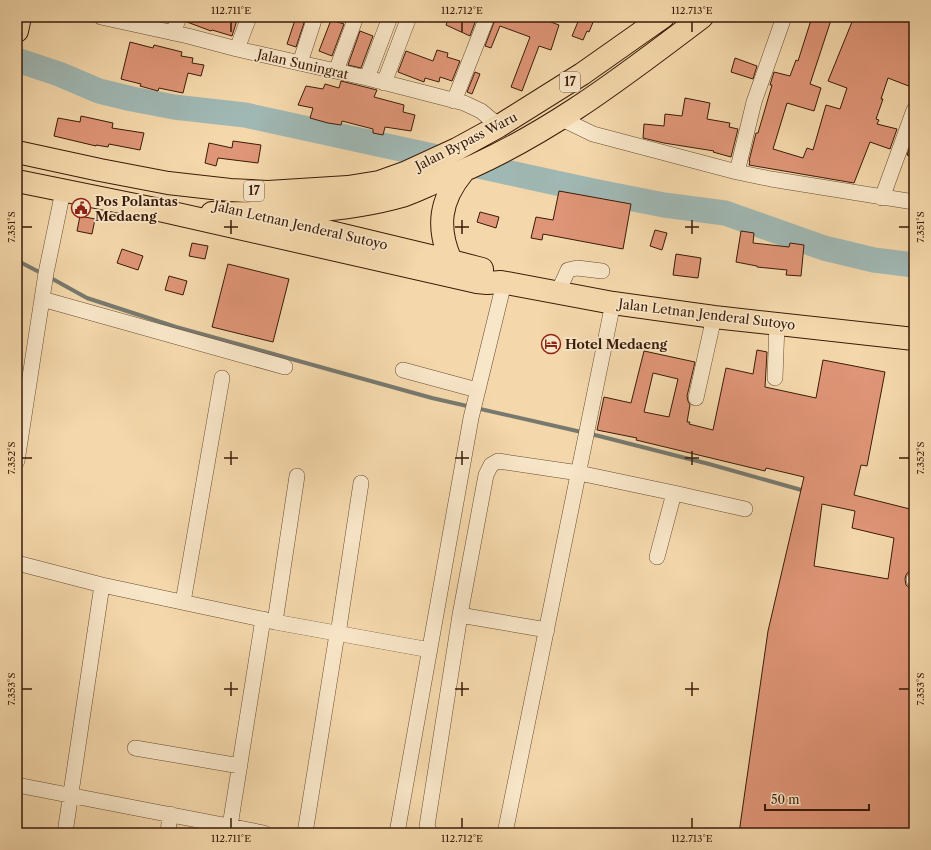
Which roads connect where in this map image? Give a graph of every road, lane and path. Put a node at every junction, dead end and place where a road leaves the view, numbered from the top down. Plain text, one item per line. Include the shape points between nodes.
1 (20, 17) edge
2 (101, 17) edge
3 (179, 17) edge
4 (249, 17) edge
5 (315, 17) edge
6 (356, 17) edge
7 (390, 17) edge
8 (409, 17) edge
9 (487, 17) edge
10 (663, 17) edge
11 (702, 17) edge
12 (784, 17) edge
13 (17, 31) edge
14 (173, 33) junction
15 (238, 49) junction
16 (300, 63) junction
17 (336, 71) junction
18 (367, 78) junction
19 (384, 83) junction
20 (454, 101) junction
21 (914, 110) edge
22 (562, 119) junction
23 (499, 126) junction
24 (17, 152) edge
25 (100, 170) junction
26 (466, 170) junction
27 (737, 172) junction
28 (17, 181) edge
29 (328, 188) junction
30 (63, 191) junction
31 (882, 198) junction
32 (914, 202) edge
33 (155, 209) junction
34 (331, 209) junction
35 (248, 213) junction
36 (451, 261) junction
37 (602, 271) dead end
38 (502, 282) junction
39 (558, 292) junction
40 (42, 294) junction
41 (613, 302) junction
42 (714, 317) junction
43 (777, 324) junction
44 (914, 338) edge
45 (285, 367) dead end
46 (403, 370) dead end
47 (222, 378) dead end
48 (775, 378) dead end
49 (477, 394) junction
50 (696, 398) dead end
51 (17, 461) edge
52 (578, 474) junction
53 (297, 476) dead end
54 (361, 483) dead end
55 (674, 493) junction
56 (745, 509) dead end
57 (657, 557) dead end
58 (17, 562) edge
59 (102, 585) junction
60 (183, 602) junction
61 (460, 615) junction
62 (269, 620) junction
63 (547, 630) junction
64 (337, 634) junction
65 (430, 650) junction
66 (134, 748) dead end
67 (240, 766) junction
68 (17, 785) edge
69 (71, 795) junction
70 (170, 814) junction
71 (238, 829) edge
72 (65, 833) edge
73 (168, 833) edge
74 (264, 833) edge
75 (305, 833) edge
76 (397, 833) edge
77 (430, 833) edge
78 (505, 833) edge

1 - 13 highway
2 - 14 street, Jalan Suningrat
3 - 14 street
4 - 15 street
5 - 16 street
6 - 17 street
7 - 18 street
8 - 19 street
9 - 20 street
10 - 23 highway, Jalan Bypass Waru / 17 via 582,74
11 - 22 highway, Jalan Bypass Waru / 17
12 - 27 street via 754,102
14 - 15 street, Jalan Suningrat
15 - 16 street, Jalan Suningrat
16 - 17 street, Jalan Suningrat
17 - 18 street, Jalan Suningrat
18 - 19 street, Jalan Suningrat
19 - 20 street, Jalan Suningrat
20 - 23 street, Jalan Suningrat via 481,111
21 - 31 street
22 - 26 highway, Jalan Bypass Waru / 17
22 - 27 street via 593,134
23 - 29 highway, Jalan Bypass Waru / 17 via 407,172 379,182
24 - 25 highway, 17
25 - 29 highway, Jalan Bypass Waru / 17 via 168,183 230,190 268,192
25 - 35 highway, Jalan Letnan Jenderal Sutoyo via 109,177 123,182
26 - 34 highway, Jalan Bypass Waru / 17 via 403,196
26 - 36 highway via 448,194 444,208 443,235
27 - 31 street
28 - 30 highway, 17
29 - 34 highway via 315,193 311,199 316,204
30 - 33 highway, 17
30 - 40 street
31 - 32 street
33 - 35 highway, Jalan Bypass Waru / 17
33 - 38 highway, Jalan Letnan Jenderal Sutoyo via 477,282
34 - 35 highway, Jalan Bypass Waru / 17
35 - 36 highway, Jalan Letnan Jenderal Sutoyo
36 - 38 highway, Jalan Letnan Jenderal Sutoyo via 486,271
37 - 39 street via 577,268 568,270
38 - 39 highway, Jalan Letnan Jenderal Sutoyo
38 - 49 street
39 - 41 highway, Jalan Letnan Jenderal Sutoyo
40 - 45 street
40 - 51 street
41 - 42 highway, Jalan Letnan Jenderal Sutoyo
41 - 52 street
42 - 43 highway, Jalan Letnan Jenderal Sutoyo
42 - 50 street
43 - 44 highway, Jalan Letnan Jenderal Sutoyo
43 - 48 street
46 - 49 street
47 - 60 street
49 - 65 street
52 - 55 street
52 - 61 street via 498,461 491,465 486,475
52 - 63 street
53 - 62 street
54 - 64 street
55 - 56 street
55 - 57 street
58 - 59 street
59 - 60 street
59 - 69 street
60 - 62 street
61 - 63 street
61 - 77 street via 426,826
62 - 64 street
62 - 67 street
63 - 78 street
64 - 65 street
64 - 75 street
65 - 76 street
66 - 67 street
67 - 71 street
68 - 69 street
69 - 70 street
69 - 72 street
70 - 71 street
70 - 73 street
71 - 74 street

